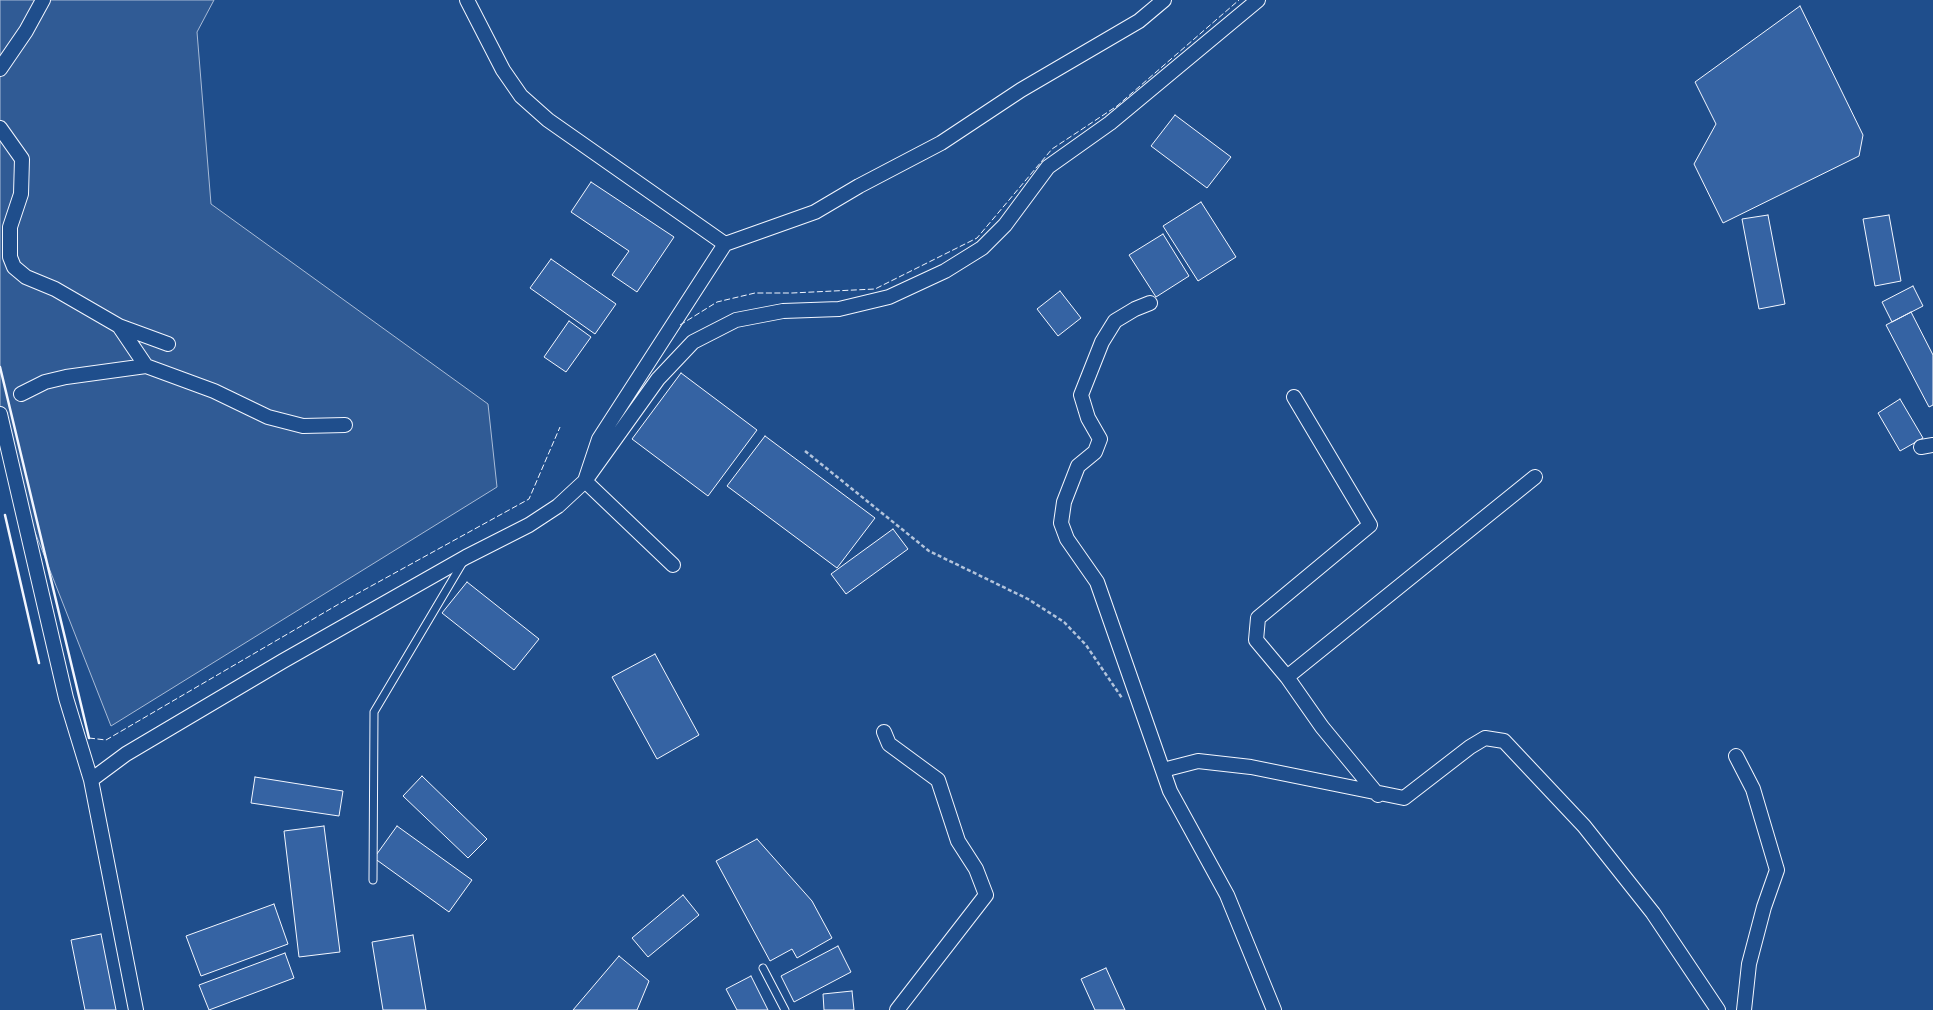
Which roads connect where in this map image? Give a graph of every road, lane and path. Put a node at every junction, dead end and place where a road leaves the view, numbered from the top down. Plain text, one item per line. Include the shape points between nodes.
1 (43, 0) edge
2 (467, 0) edge
3 (1164, 0) edge
4 (1258, 0) edge
5 (0, 68) edge
6 (0, 128) edge
7 (725, 244) junction
8 (1150, 303) dead end
9 (119, 326) junction
10 (168, 344) dead end
11 (146, 366) junction
12 (21, 394) dead end
13 (1294, 397) dead end
14 (0, 414) edge
15 (345, 425) dead end
16 (805, 451) dead end
17 (1535, 477) dead end
18 (585, 481) junction
19 (466, 557) junction
20 (673, 565) dead end
21 (1287, 677) junction
22 (1128, 706) dead end
23 (884, 732) dead end
24 (1736, 756) dead end
25 (1163, 770) junction
26 (91, 780) junction
27 (1378, 795) junction
28 (373, 880) dead end
29 (763, 968) dead end
30 (136, 1010) edge
31 (786, 1010) edge
32 (897, 1010) edge
33 (1274, 1010) edge
34 (1718, 1010) edge
35 (1744, 1010) edge

1 - 5 street
2 - 7 street via 498,62 521,96 548,120
3 - 7 street via 1138,21 1028,86 941,143 815,212
4 - 18 street via 1110,123 1048,167 1005,225 982,248 945,271 889,297 839,309 783,311 736,320 693,342 658,379
6 - 9 street via 22,159 21,194 10,227 10,258 14,267 26,277
7 - 18 street via 600,439
8 - 25 street via 1115,321 1102,342 1081,395 1088,418 1100,439 1095,452 1078,466 1064,502 1061,523 1097,582
9 - 10 street
9 - 11 street
11 - 12 street via 66,377
11 - 15 street via 214,391 268,417 303,426
13 - 21 street via 1370,525 1258,618 1256,640
14 - 26 street via 66,698
16 - 22 path via 929,551 1028,599 1064,622 1086,645
17 - 21 street
18 - 19 street via 558,506 529,525
18 - 20 street
19 - 26 street via 134,749
19 - 28 lane via 374,712
21 - 27 street via 1322,727
23 - 32 street via 889,744 938,780 958,841 976,869 986,895
24 - 35 street via 1753,789 1777,870 1749,964
25 - 27 street via 1198,761 1251,767
25 - 33 street via 1170,791 1227,895
26 - 30 street
27 - 34 street via 1404,798 1485,738 1504,741 1584,826 1654,913
29 - 31 lane

